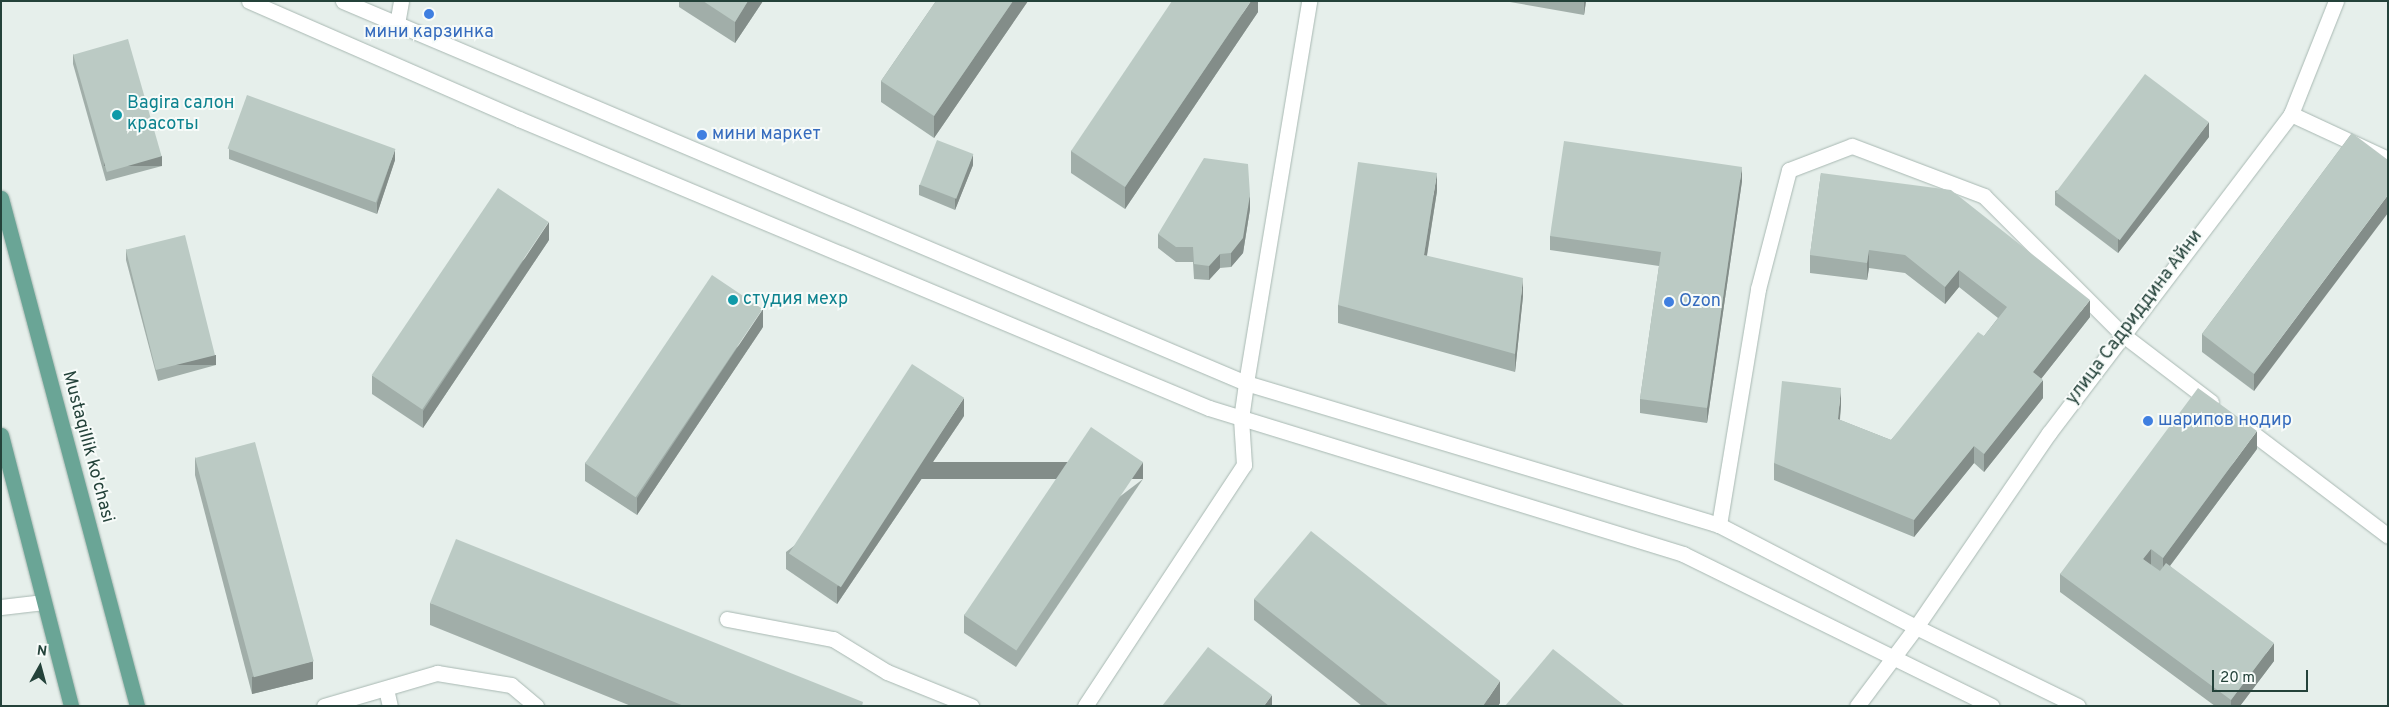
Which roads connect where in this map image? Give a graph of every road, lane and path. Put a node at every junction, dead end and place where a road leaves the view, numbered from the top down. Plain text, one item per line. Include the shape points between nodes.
1 (249, 1) edge
2 (343, 1) edge
3 (401, 1) edge
4 (1309, 1) edge
5 (2336, 1) edge
6 (397, 24) junction
7 (2291, 114) junction
8 (2388, 159) edge
9 (1, 198) edge
10 (2122, 334) junction
11 (1246, 383) junction
12 (1241, 419) junction
13 (1, 435) edge
14 (1719, 525) junction
15 (2388, 536) edge
16 (44, 602) junction
17 (1, 607) edge
18 (727, 619) dead end
19 (1916, 627) junction
20 (386, 689) junction
21 (71, 706) edge
22 (137, 706) edge
23 (324, 706) edge
24 (390, 706) edge
25 (536, 706) edge
26 (971, 706) edge
27 (1085, 706) edge
28 (1858, 706) edge
29 (1992, 706) edge
30 (2078, 706) edge

1 - 12 main road via 1167,392
2 - 6 main road
3 - 6 main road
4 - 11 main road
5 - 7 main road, улица Садриддина Айни
6 - 11 main road
7 - 8 main road
7 - 10 main road, улица Садриддина Айни
9 - 22 main road, Mustaqillik ko'chasi
10 - 14 main road via 1984,196 1852,146 1789,170 1758,289
10 - 15 main road
10 - 19 main road, улица Садриддина Айни via 2049,433
11 - 12 main road
11 - 14 main road
12 - 27 main road via 1244,465
12 - 29 main road via 1683,554
13 - 16 main road
14 - 19 main road
16 - 17 main road
16 - 21 main road
18 - 26 main road via 833,639 887,672
19 - 28 main road, улица Садриддина Айни
19 - 30 main road
20 - 23 main road
20 - 24 main road
20 - 25 main road via 437,673 511,685

